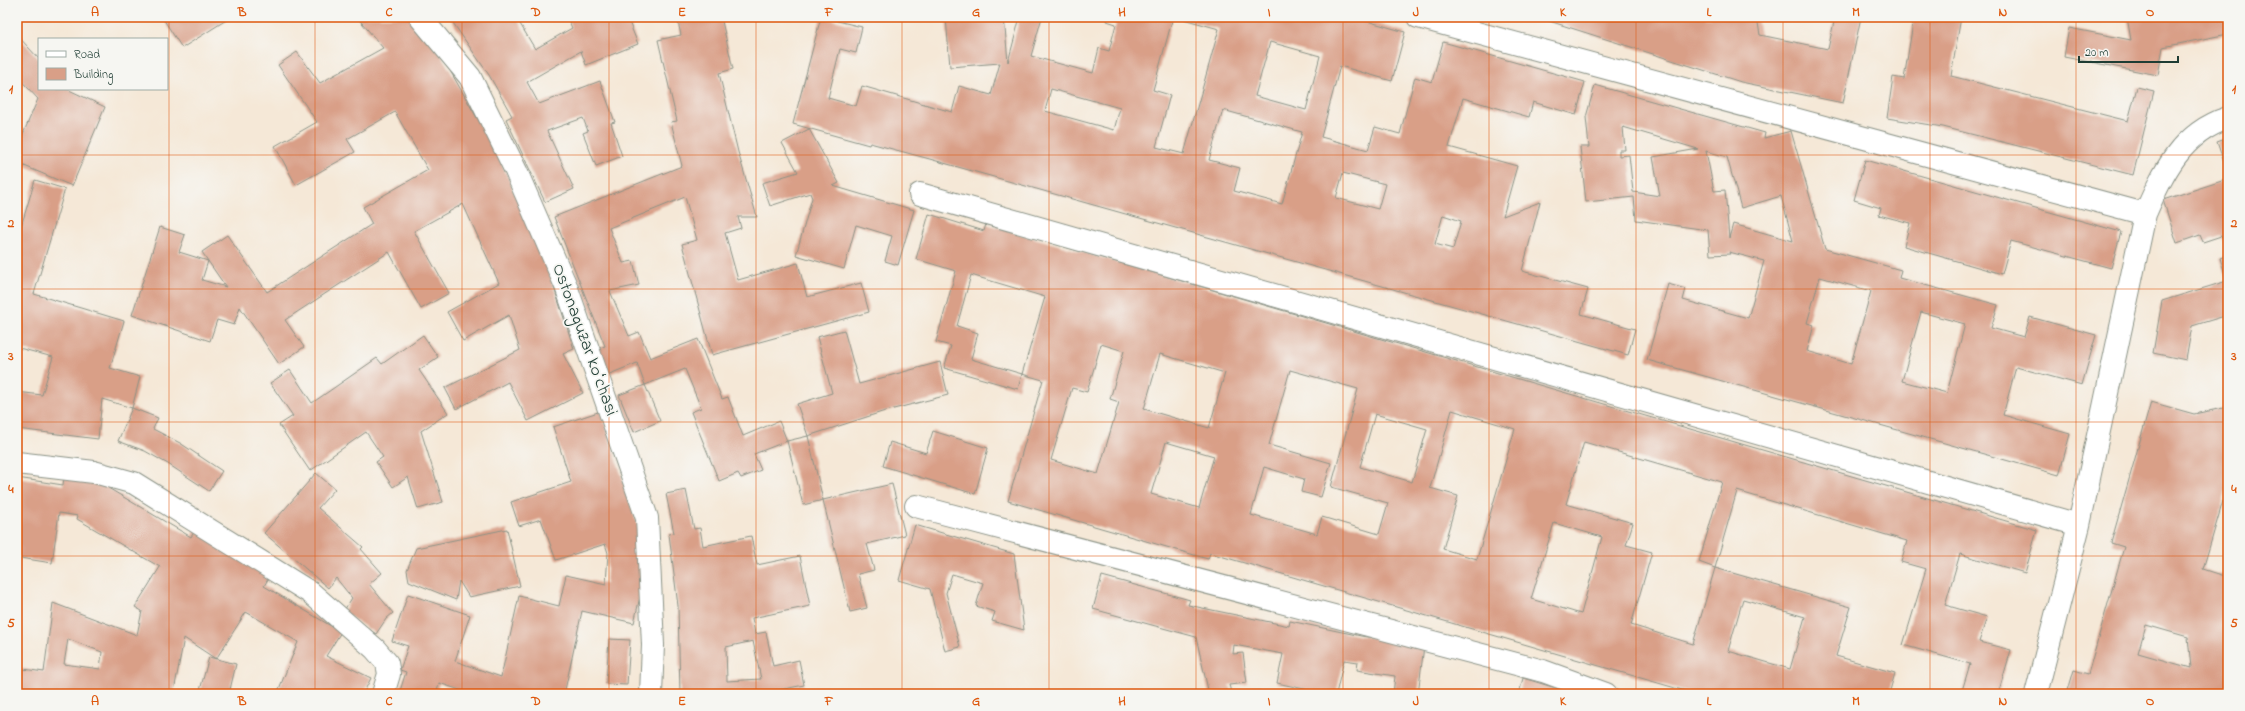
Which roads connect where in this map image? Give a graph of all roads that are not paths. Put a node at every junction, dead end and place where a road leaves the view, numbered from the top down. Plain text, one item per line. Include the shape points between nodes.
1 (420, 17) edge
2 (1418, 17) edge
3 (2228, 118) edge
4 (920, 194) dead end
5 (2145, 214) junction
6 (17, 463) edge
7 (916, 506) dead end
8 (2080, 524) junction
9 (383, 694) edge
10 (652, 694) edge
11 (1606, 694) edge
12 (2036, 694) edge

1 - 10 street, Ostonaguzar koʻchasi via 470,77 516,171 566,286 647,518 653,645
2 - 5 street
3 - 5 street via 2190,139 2165,170
4 - 8 street
5 - 8 street
6 - 9 street via 94,472 134,483 311,593 375,649 387,663 389,674
7 - 11 street via 1544,671
8 - 12 street

